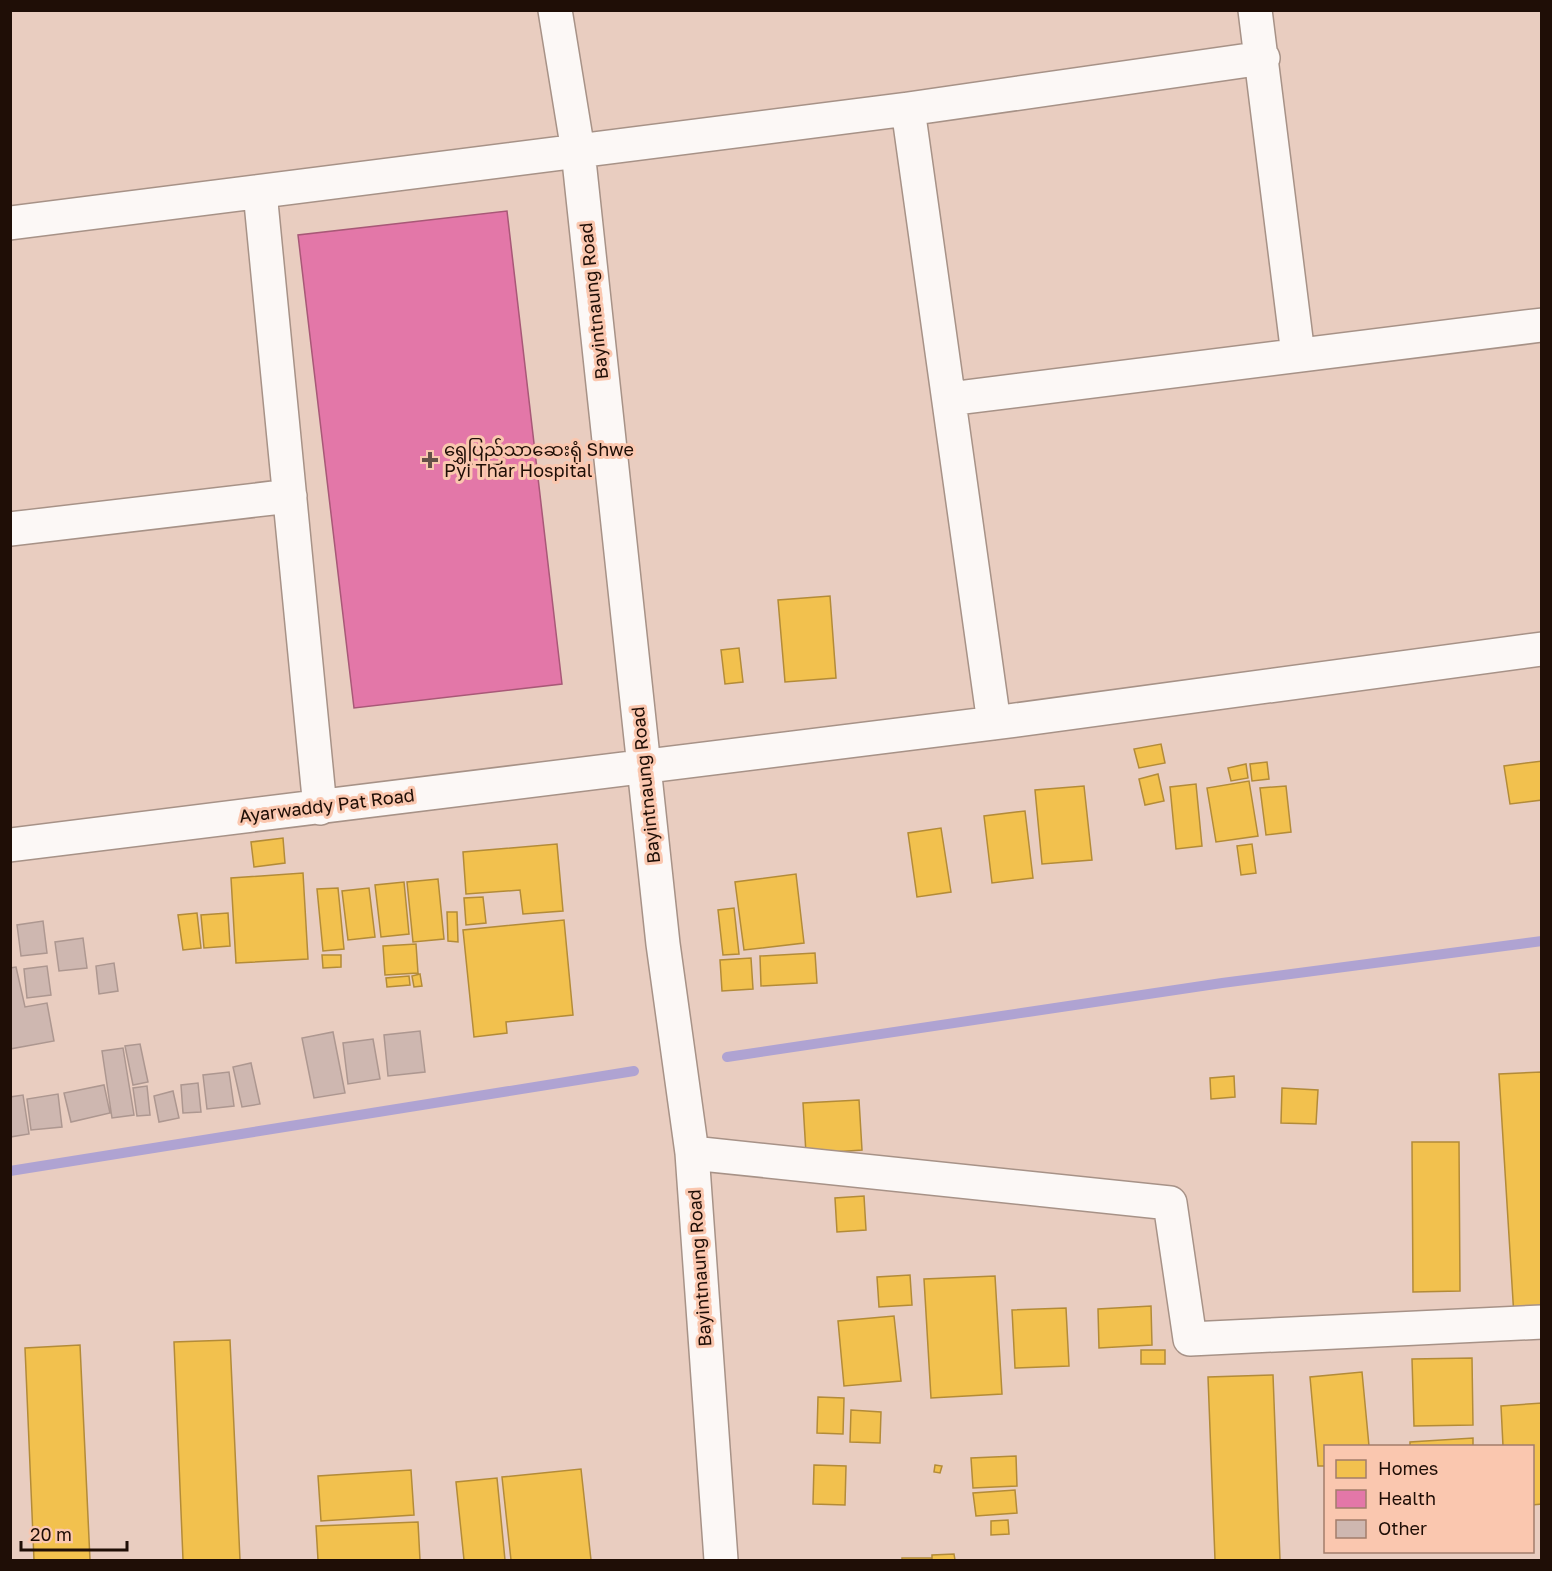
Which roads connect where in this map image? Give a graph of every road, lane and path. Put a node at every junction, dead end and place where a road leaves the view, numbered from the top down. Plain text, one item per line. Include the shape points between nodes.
1 (555, 10) edge
2 (1255, 10) edge
3 (1263, 58) junction
4 (908, 109) junction
5 (578, 151) junction
6 (260, 192) junction
7 (10, 223) edge
8 (1542, 325) edge
9 (1298, 355) junction
10 (949, 399) junction
11 (290, 496) junction
12 (10, 529) edge
13 (1542, 650) edge
14 (994, 723) junction
15 (644, 766) junction
16 (320, 808) junction
17 (10, 845) edge
18 (692, 1153) junction
19 (1542, 1322) edge
20 (721, 1560) edge

1 - 5 street, Bayintnaung Road
2 - 3 street
3 - 4 street
3 - 9 street
4 - 5 street
4 - 10 street
5 - 6 street
5 - 15 street, Bayintnaung Road
6 - 7 street
6 - 11 street
8 - 9 street
9 - 10 street
10 - 14 street
11 - 12 street
11 - 16 street
13 - 14 street, Ayarwaddy Pat Road
14 - 15 street, Ayarwaddy Pat Road
15 - 16 street, Ayarwaddy Pat Road
15 - 18 street, Bayintnaung Road via 663,944
16 - 17 street, Ayarwaddy Pat Road
18 - 19 street via 1170,1203 1190,1338
18 - 20 street, Bayintnaung Road

